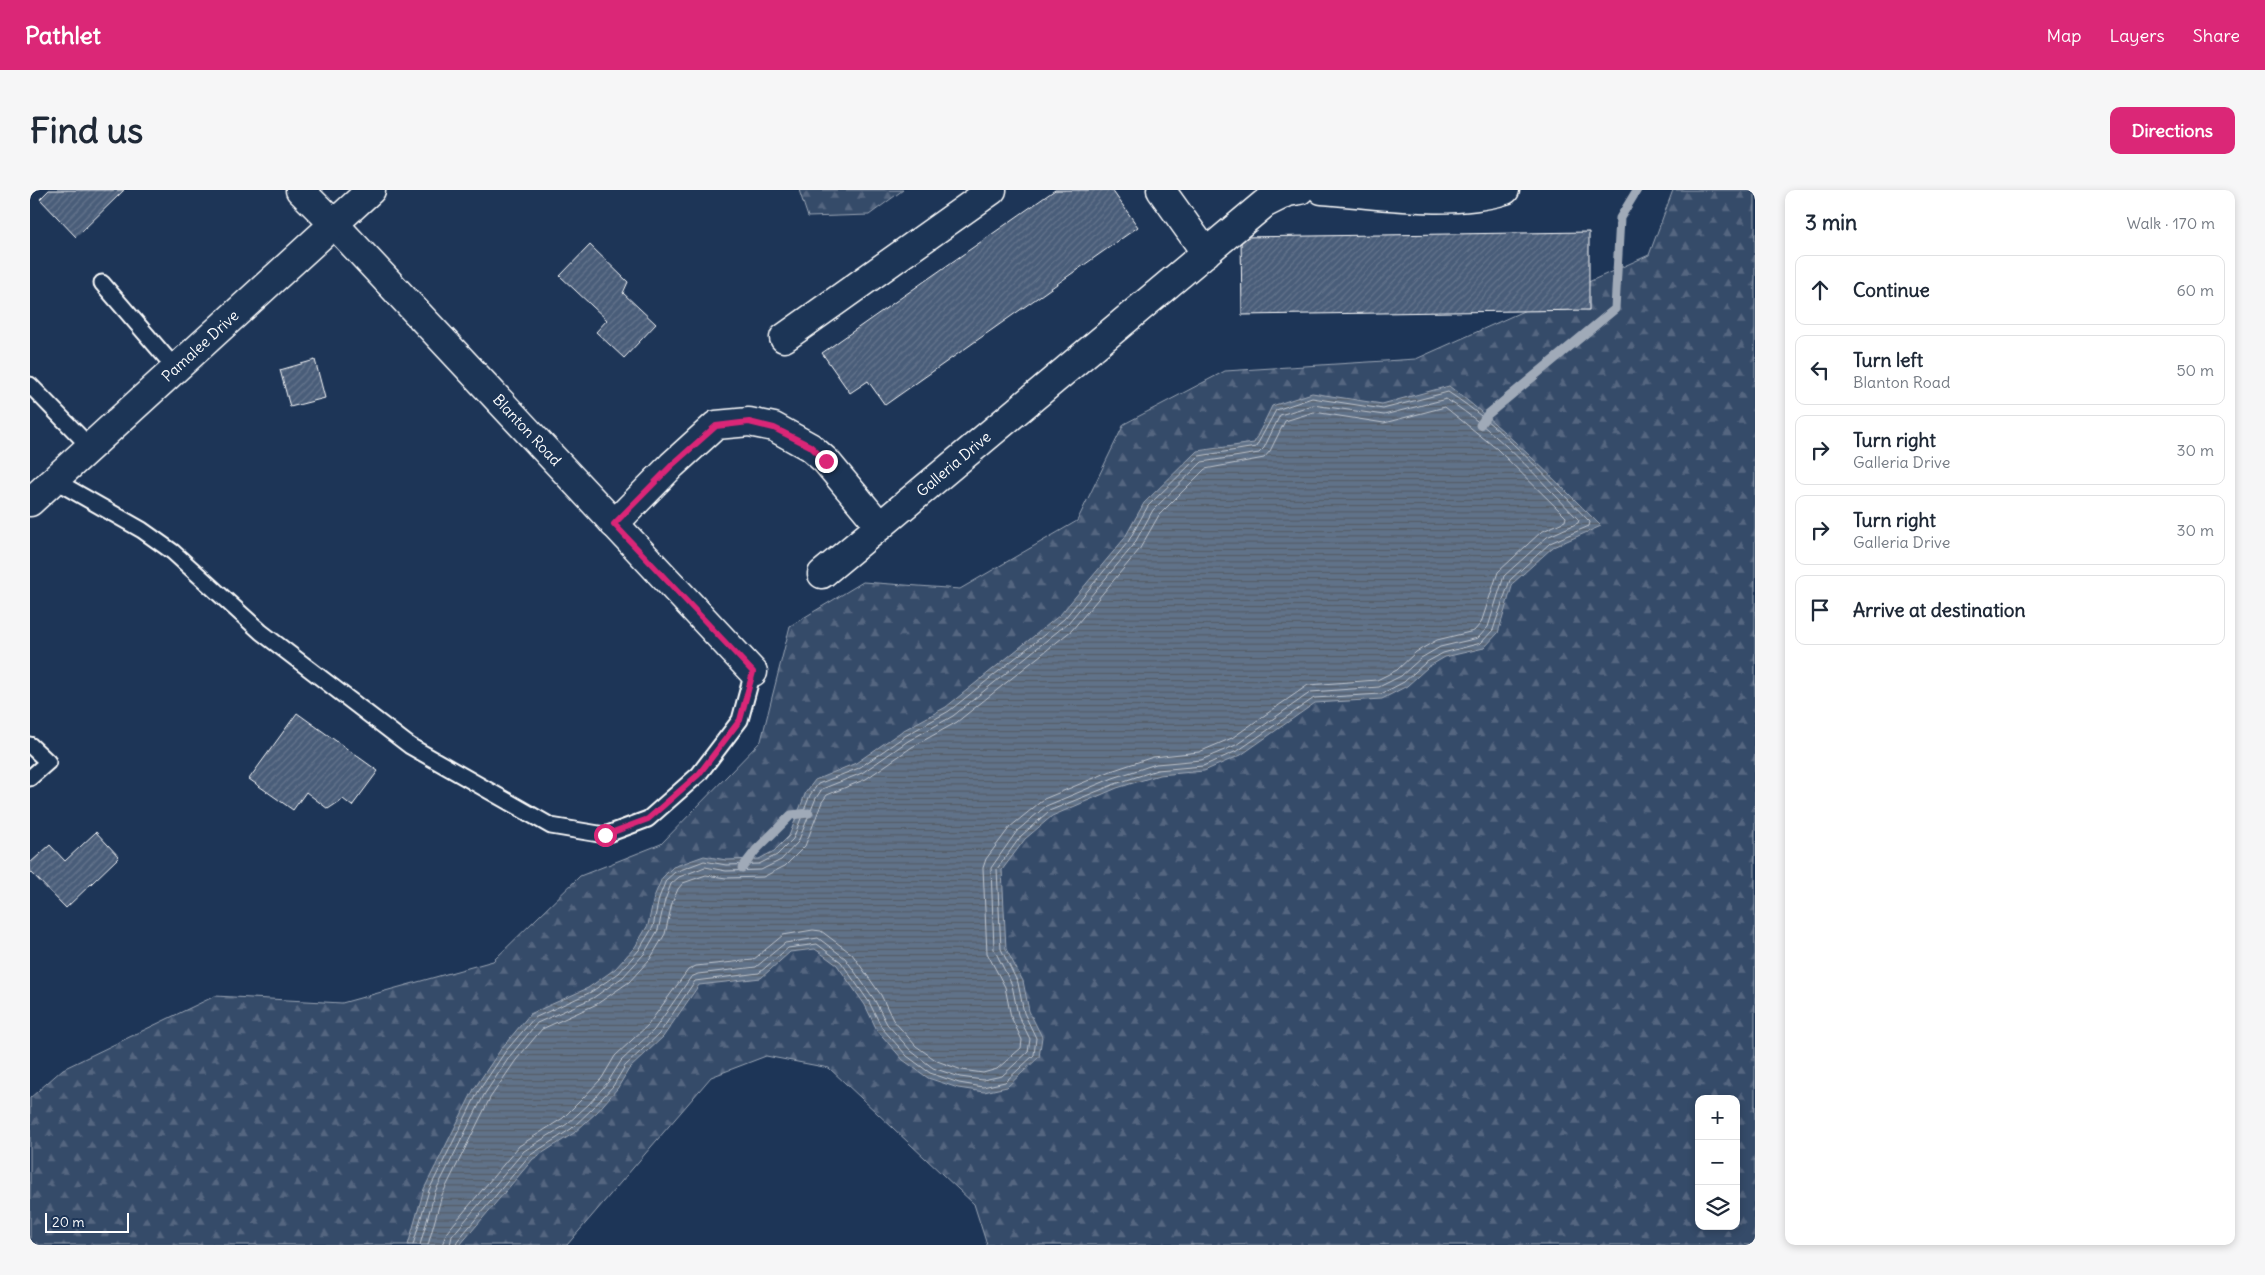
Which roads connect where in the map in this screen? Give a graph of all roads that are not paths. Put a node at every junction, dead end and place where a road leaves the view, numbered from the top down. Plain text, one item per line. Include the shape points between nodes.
1 (300, 190) edge
2 (371, 190) edge
3 (992, 190) edge
4 (1161, 190) edge
5 (1300, 190) edge
6 (1322, 190) edge
7 (1504, 190) edge
8 (335, 225) junction
9 (1206, 253) junction
10 (102, 283) dead end
11 (784, 338) dead end
12 (176, 369) junction
13 (30, 385) edge
14 (90, 447) junction
15 (54, 480) junction
16 (30, 502) edge
17 (614, 524) junction
18 (880, 526) junction
19 (822, 574) dead end
20 (753, 672) joint
21 (30, 745) edge
22 (30, 778) edge

1 - 8 street, Blanton Road
2 - 8 street, Pamalee Drive
3 - 11 street
4 - 9 street
5 - 9 street, Galleria Drive via 1264,204
6 - 7 street via 1444,199 1475,198
8 - 12 street, Pamalee Drive
8 - 17 street, Blanton Road
9 - 18 street, Galleria Drive
10 - 12 lane
12 - 14 street, Pamalee Drive
13 - 14 lane
14 - 15 street, Pamalee Drive
15 - 16 street, Pamalee Drive
15 - 20 lane via 142,530 173,552 261,632 410,746 551,826 605,835 648,819 699,774 740,720
17 - 18 street via 716,426 749,422 774,428 810,446
17 - 20 street, Blanton Road
18 - 19 street, Galleria Drive
21 - 22 lane via 48,762

